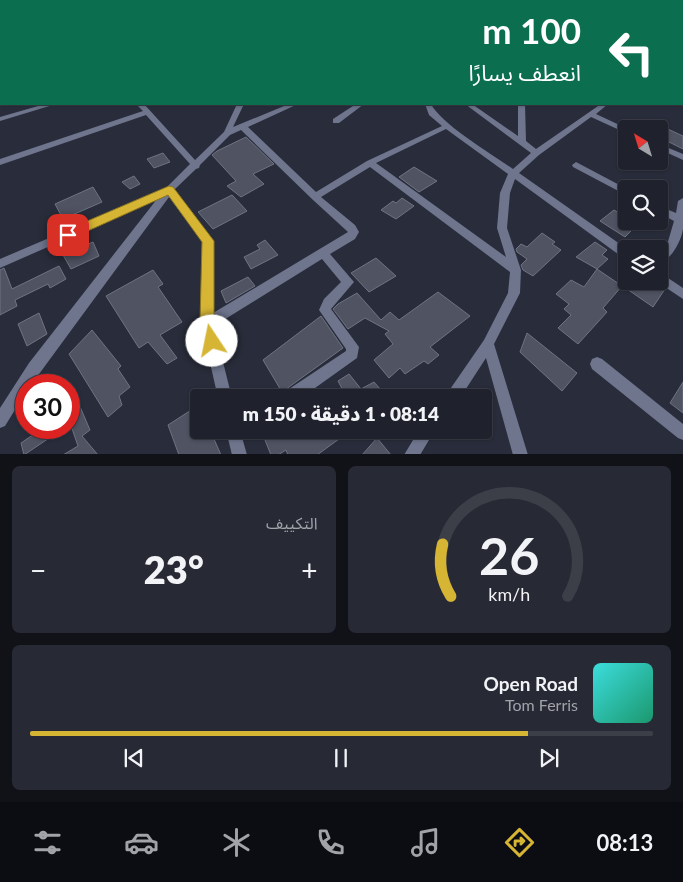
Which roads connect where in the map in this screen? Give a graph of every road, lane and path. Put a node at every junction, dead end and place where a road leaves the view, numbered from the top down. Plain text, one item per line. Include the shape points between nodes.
1 (45, 105) edge
2 (141, 105) edge
3 (240, 105) edge
4 (293, 105) edge
5 (359, 105) edge
6 (428, 105) edge
7 (469, 105) edge
8 (522, 105) edge
9 (604, 105) edge
10 (30, 107) edge
11 (148, 112) junction
12 (591, 114) junction
13 (0, 119) edge
14 (336, 121) dead end
15 (446, 126) junction
16 (618, 126) edge
17 (244, 127) junction
18 (227, 133) junction
19 (522, 142) junction
20 (668, 150) edge
21 (536, 153) junction
22 (683, 157) edge
23 (0, 162) edge
24 (370, 163) junction
25 (576, 165) dead end
26 (196, 166) junction
27 (512, 175) junction
28 (618, 188) edge
29 (169, 190) junction
30 (315, 197) junction
31 (683, 201) edge
32 (668, 215) edge
33 (680, 223) edge
34 (618, 248) edge
35 (668, 250) edge
36 (323, 253) junction
37 (0, 264) edge
38 (516, 270) junction
39 (668, 283) edge
40 (683, 294) edge
41 (207, 322) junction
42 (488, 344) junction
43 (597, 364) dead end
44 (223, 389) edge
45 (302, 389) edge
46 (457, 389) edge
47 (0, 421) edge
48 (683, 433) edge
49 (236, 439) edge
50 (422, 439) edge
51 (240, 454) edge
52 (411, 454) edge
53 (521, 454) edge

1 - 10 street
2 - 11 street
3 - 18 street
4 - 17 street
5 - 14 street
6 - 15 street
7 - 19 street
8 - 19 street
9 - 12 street
10 - 13 street
11 - 23 street
11 - 26 street
12 - 16 street
12 - 21 street
15 - 24 street
15 - 27 street
17 - 18 street
17 - 30 street
18 - 26 street
19 - 21 street
20 - 22 street
21 - 27 street
24 - 30 street
24 - 38 street
25 - 28 street
26 - 29 street
27 - 34 street
27 - 38 street via 505,193 502,228
29 - 37 street
29 - 41 street via 208,241
29 - 47 street via 34,368
30 - 36 street via 354,232
31 - 33 street
32 - 33 street
33 - 35 street
36 - 41 street
36 - 45 street via 348,282 325,310 353,346 352,354
38 - 42 street via 514,293
39 - 40 street
41 - 44 street
42 - 46 street
42 - 53 street
43 - 48 street
49 - 51 street
50 - 52 street

